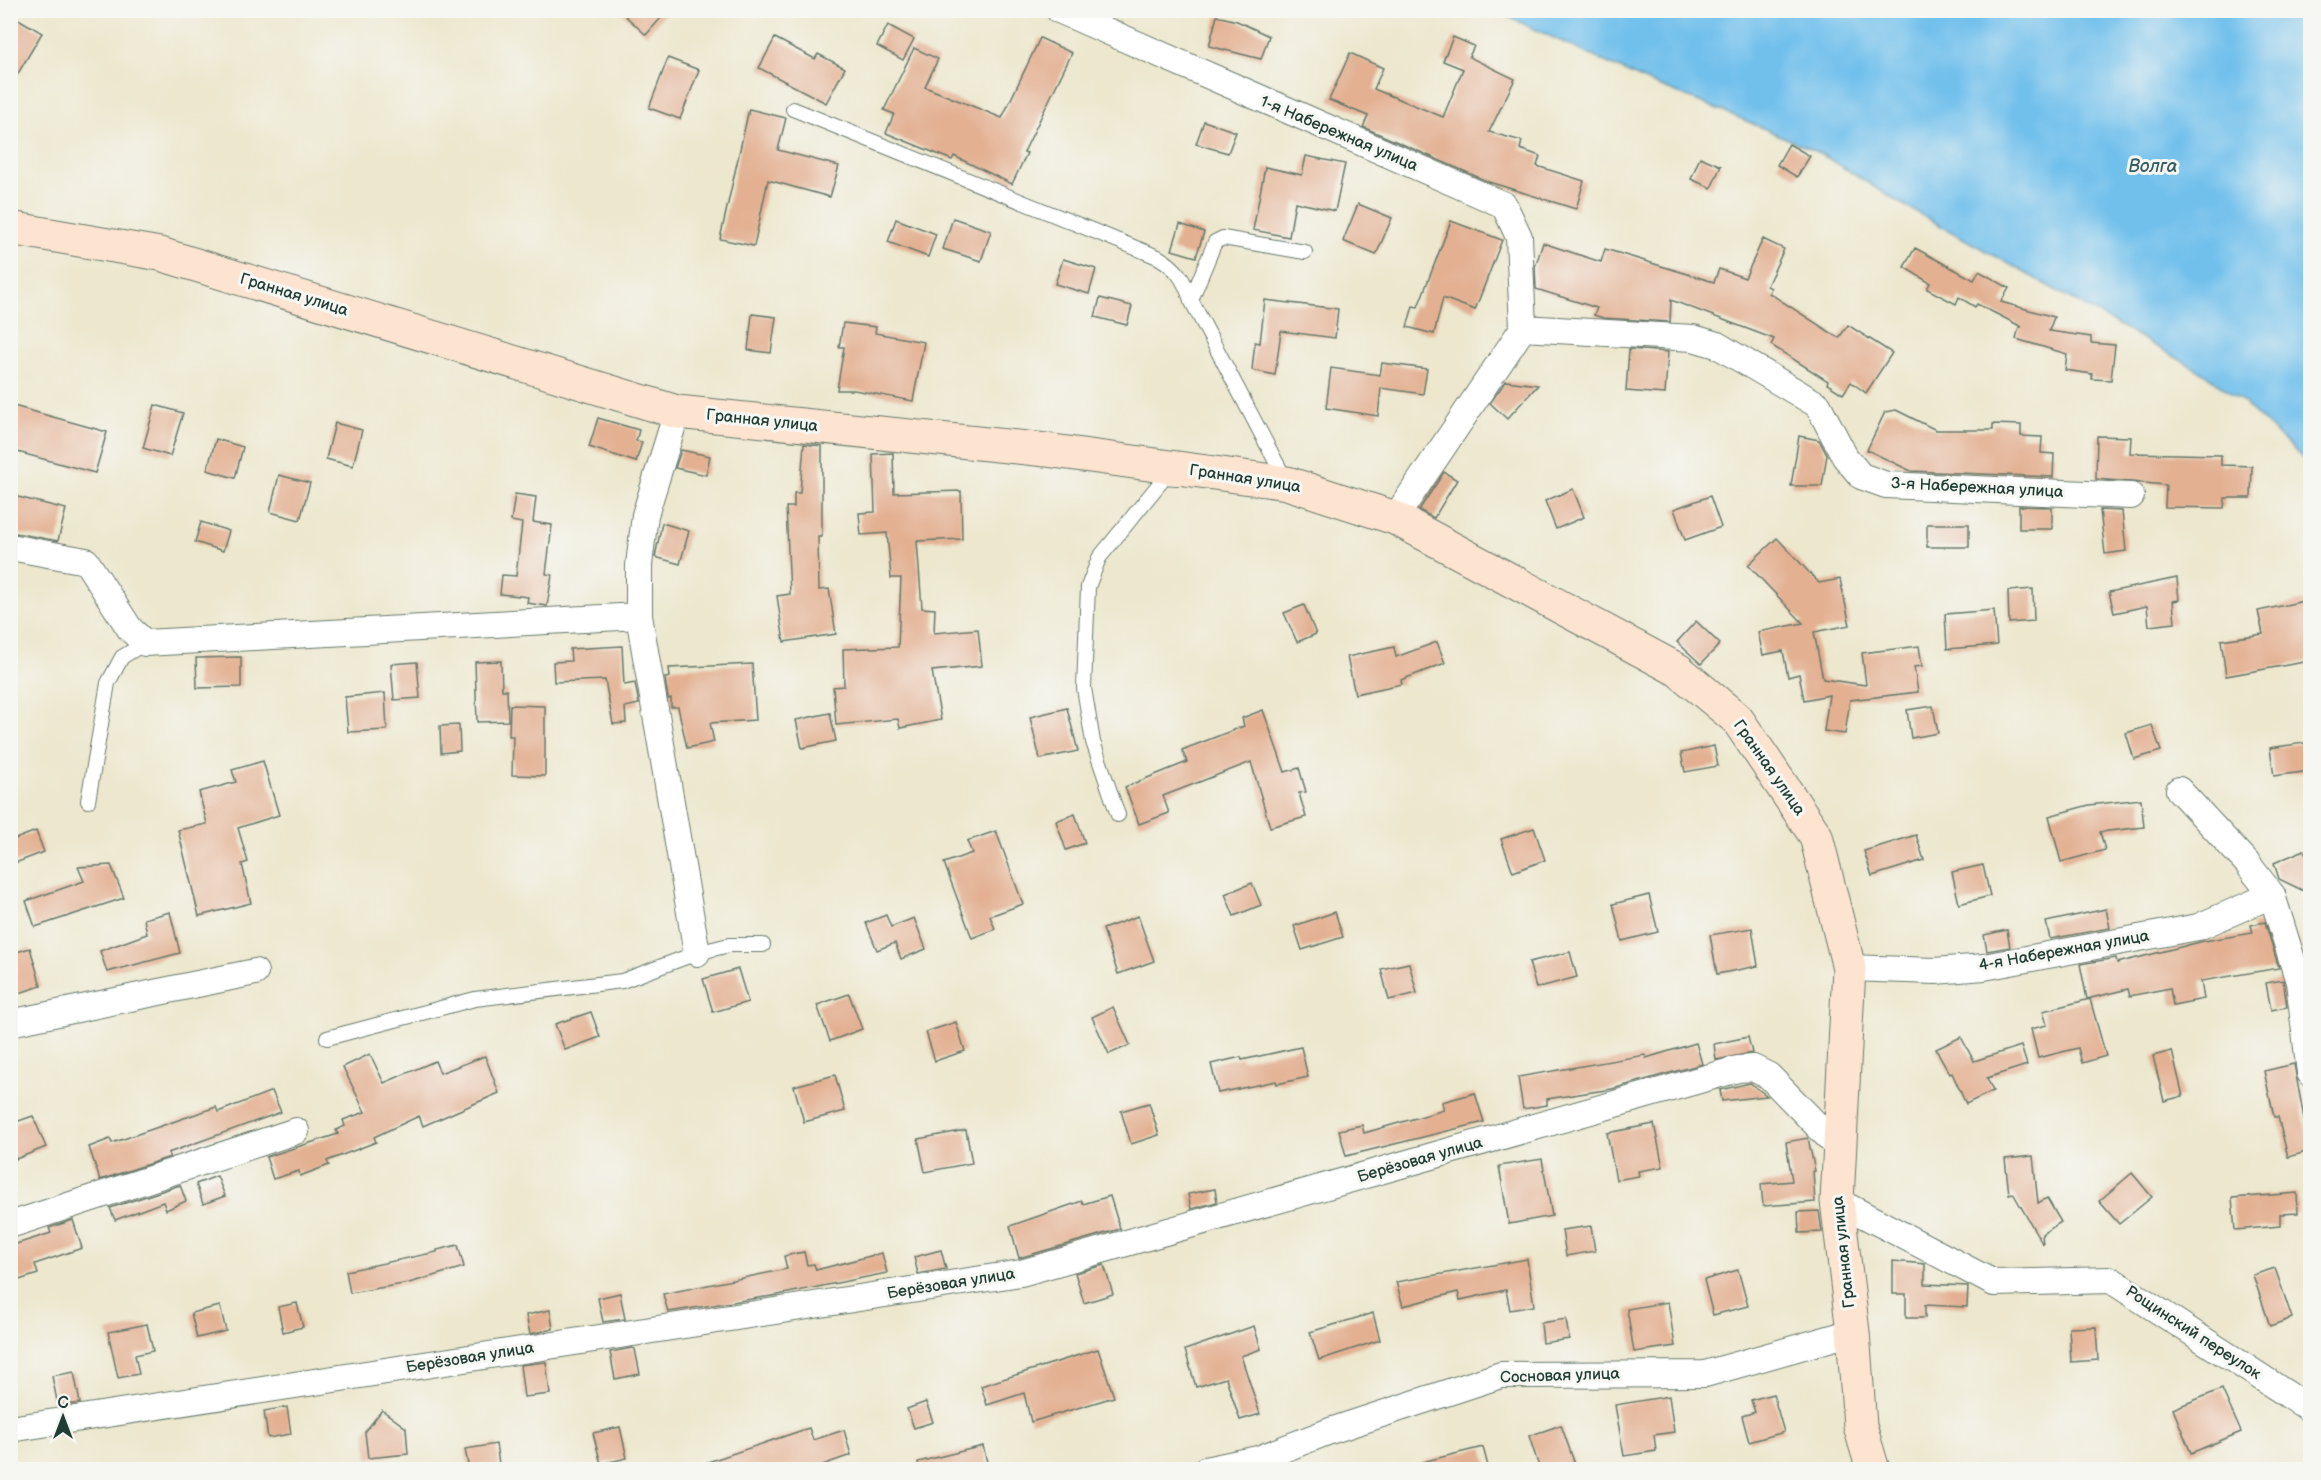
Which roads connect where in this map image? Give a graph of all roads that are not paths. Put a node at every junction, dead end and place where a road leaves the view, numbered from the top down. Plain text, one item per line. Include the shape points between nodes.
1 (1059, 10) edge
2 (793, 109) dead end
3 (10, 228) edge
4 (1305, 252) dead end
5 (1191, 300) junction
6 (1523, 328) junction
7 (677, 412) junction
8 (1287, 483) junction
9 (2131, 496) dead end
10 (1395, 518) junction
11 (10, 547) edge
12 (639, 616) junction
13 (145, 644) junction
14 (2180, 790) dead end
15 (88, 801) dead end
16 (1118, 815) dead end
17 (2272, 895) junction
18 (763, 945) dead end
19 (697, 953) junction
20 (1849, 968) junction
21 (255, 972) dead end
22 (10, 1023) edge
23 (327, 1038) dead end
24 (2310, 1073) edge
25 (296, 1131) dead end
26 (1840, 1149) junction
27 (1837, 1201) junction
28 (10, 1225) edge
29 (1853, 1332) junction
30 (2310, 1409) edge
31 (10, 1429) edge
32 (1205, 1470) edge
33 (1873, 1470) edge

1 - 6 street, 1-я Набережная улица via 1504,205 1519,237
2 - 5 lane via 1158,257 1173,266 1184,280
3 - 7 street, Гранная улица via 160,254
4 - 5 lane via 1223,238 1215,242
5 - 8 lane
6 - 9 street, 3-я Набережная улица via 1692,338 1717,345 1818,405 1845,457 1861,476 1886,485
6 - 10 street
7 - 8 street, Гранная улица via 1046,450
7 - 12 street via 645,515 639,565
8 - 10 street, Гранная улица
8 - 16 lane via 1165,477 1099,558 1088,587 1084,688 1093,742
10 - 20 street, Гранная улица via 1678,670 1737,719 1816,836
11 - 13 street via 86,561
12 - 13 street
12 - 19 street
13 - 15 lane via 122,657 108,683
14 - 17 street
17 - 20 street, 4-я Набережная улица via 2198,927 1984,967 1935,971
17 - 24 street via 2298,982
18 - 19 lane via 729,945
19 - 23 lane via 622,981 475,999
20 - 26 street, Гранная улица
21 - 22 street
25 - 28 street
26 - 27 street, Гранная улица
26 - 31 street, Берёзовая улица via 1769,1076 1753,1068 1738,1069 1021,1273
27 - 29 street, Гранная улица
27 - 30 street, Рощинский переулок via 1994,1283 2112,1280
29 - 32 street, Сосновая улица via 1705,1374 1501,1375 1330,1431 1258,1460
29 - 33 street, Гранная улица via 1860,1426

